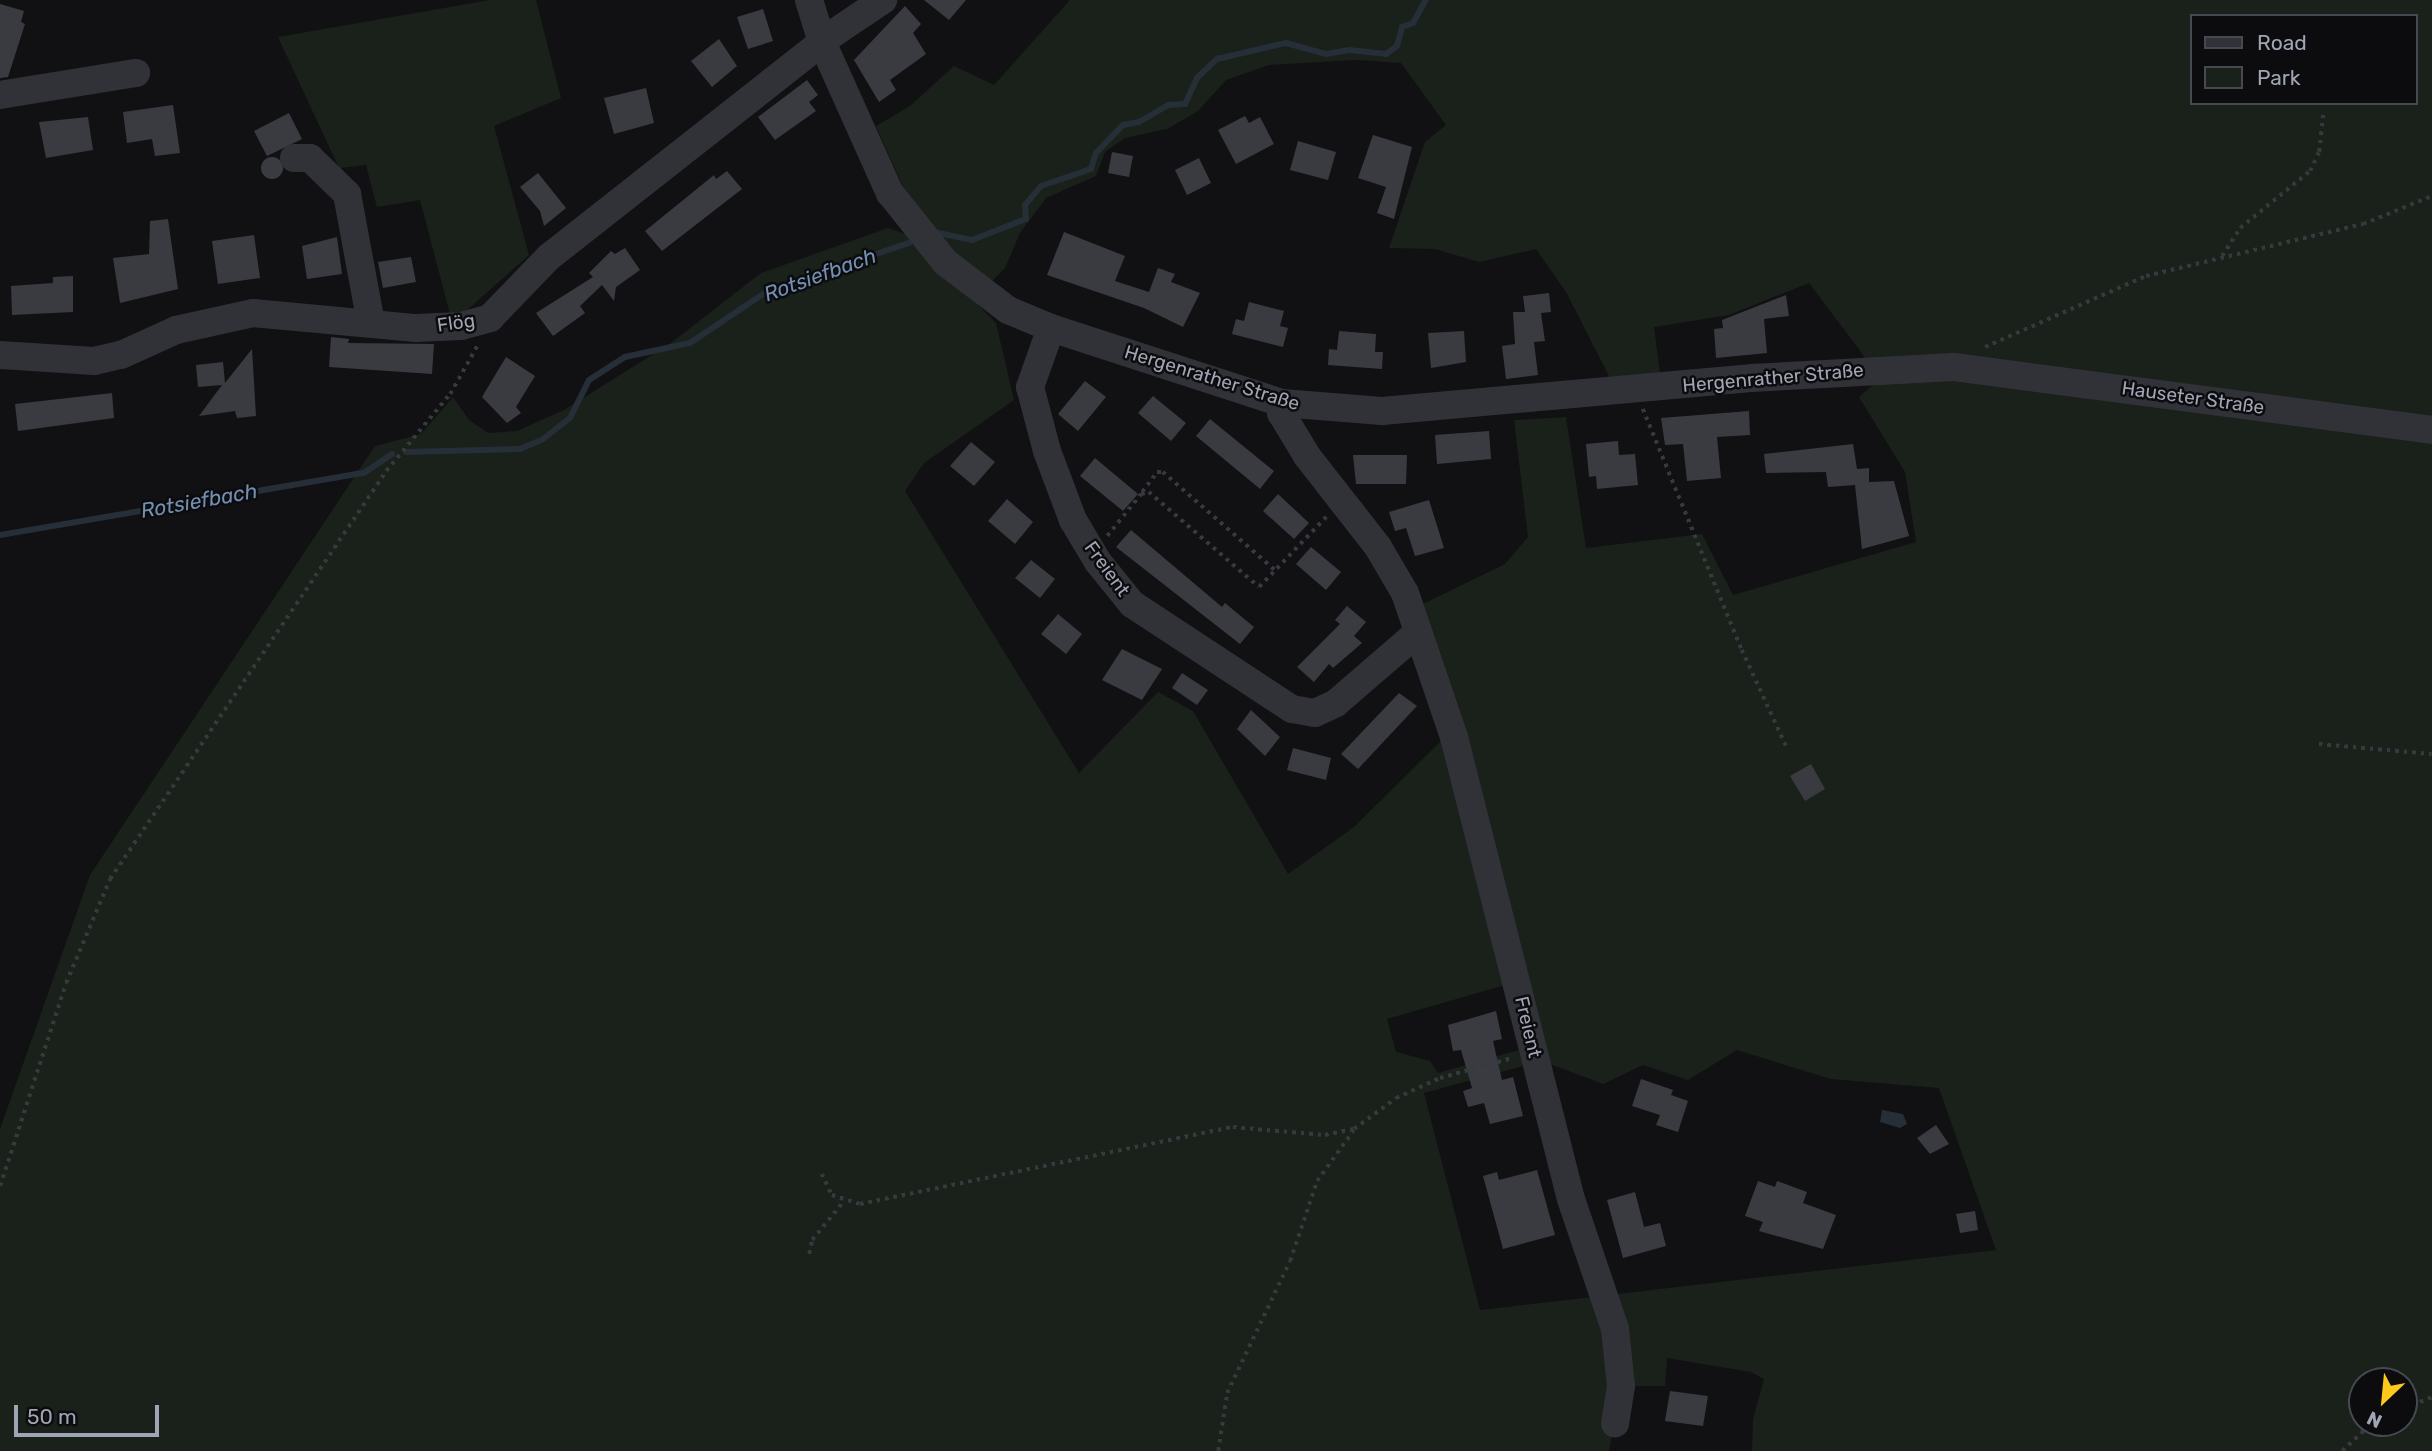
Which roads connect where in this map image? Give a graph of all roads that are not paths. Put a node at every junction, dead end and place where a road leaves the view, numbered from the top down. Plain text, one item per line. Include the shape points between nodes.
1 (809, 0) edge
2 (883, 0) edge
3 (822, 42) junction
4 (136, 73) dead end
5 (0, 95) edge
6 (294, 158) dead end
7 (371, 323) junction
8 (1051, 328) junction
9 (0, 355) edge
10 (1883, 368) joint
11 (1282, 402) junction
12 (2432, 430) edge
13 (1417, 633) junction
14 (1615, 1424) dead end

1 - 3 street, Hergenrather Straße
2 - 3 street, Flög
3 - 7 street, Flög via 549,257 490,317 461,326
3 - 8 street, Hergenrather Straße via 890,193 910,222 945,262 977,289 1008,310
4 - 5 street
6 - 7 street via 310,158 347,194
7 - 9 street, Flög via 253,313 176,330 121,355 94,361
8 - 11 street, Hergenrather Straße
8 - 13 street, Freient via 1030,387 1047,451 1073,520 1132,604 1292,709 1315,713 1336,704
10 - 11 street, Hergenrather Straße via 1382,411
10 - 12 street, Hauseter Straße via 1954,367
11 - 13 street, Freient via 1281,413 1307,456 1378,547 1405,593
13 - 14 street, Freient via 1454,737 1571,1199 1615,1329 1620,1386

